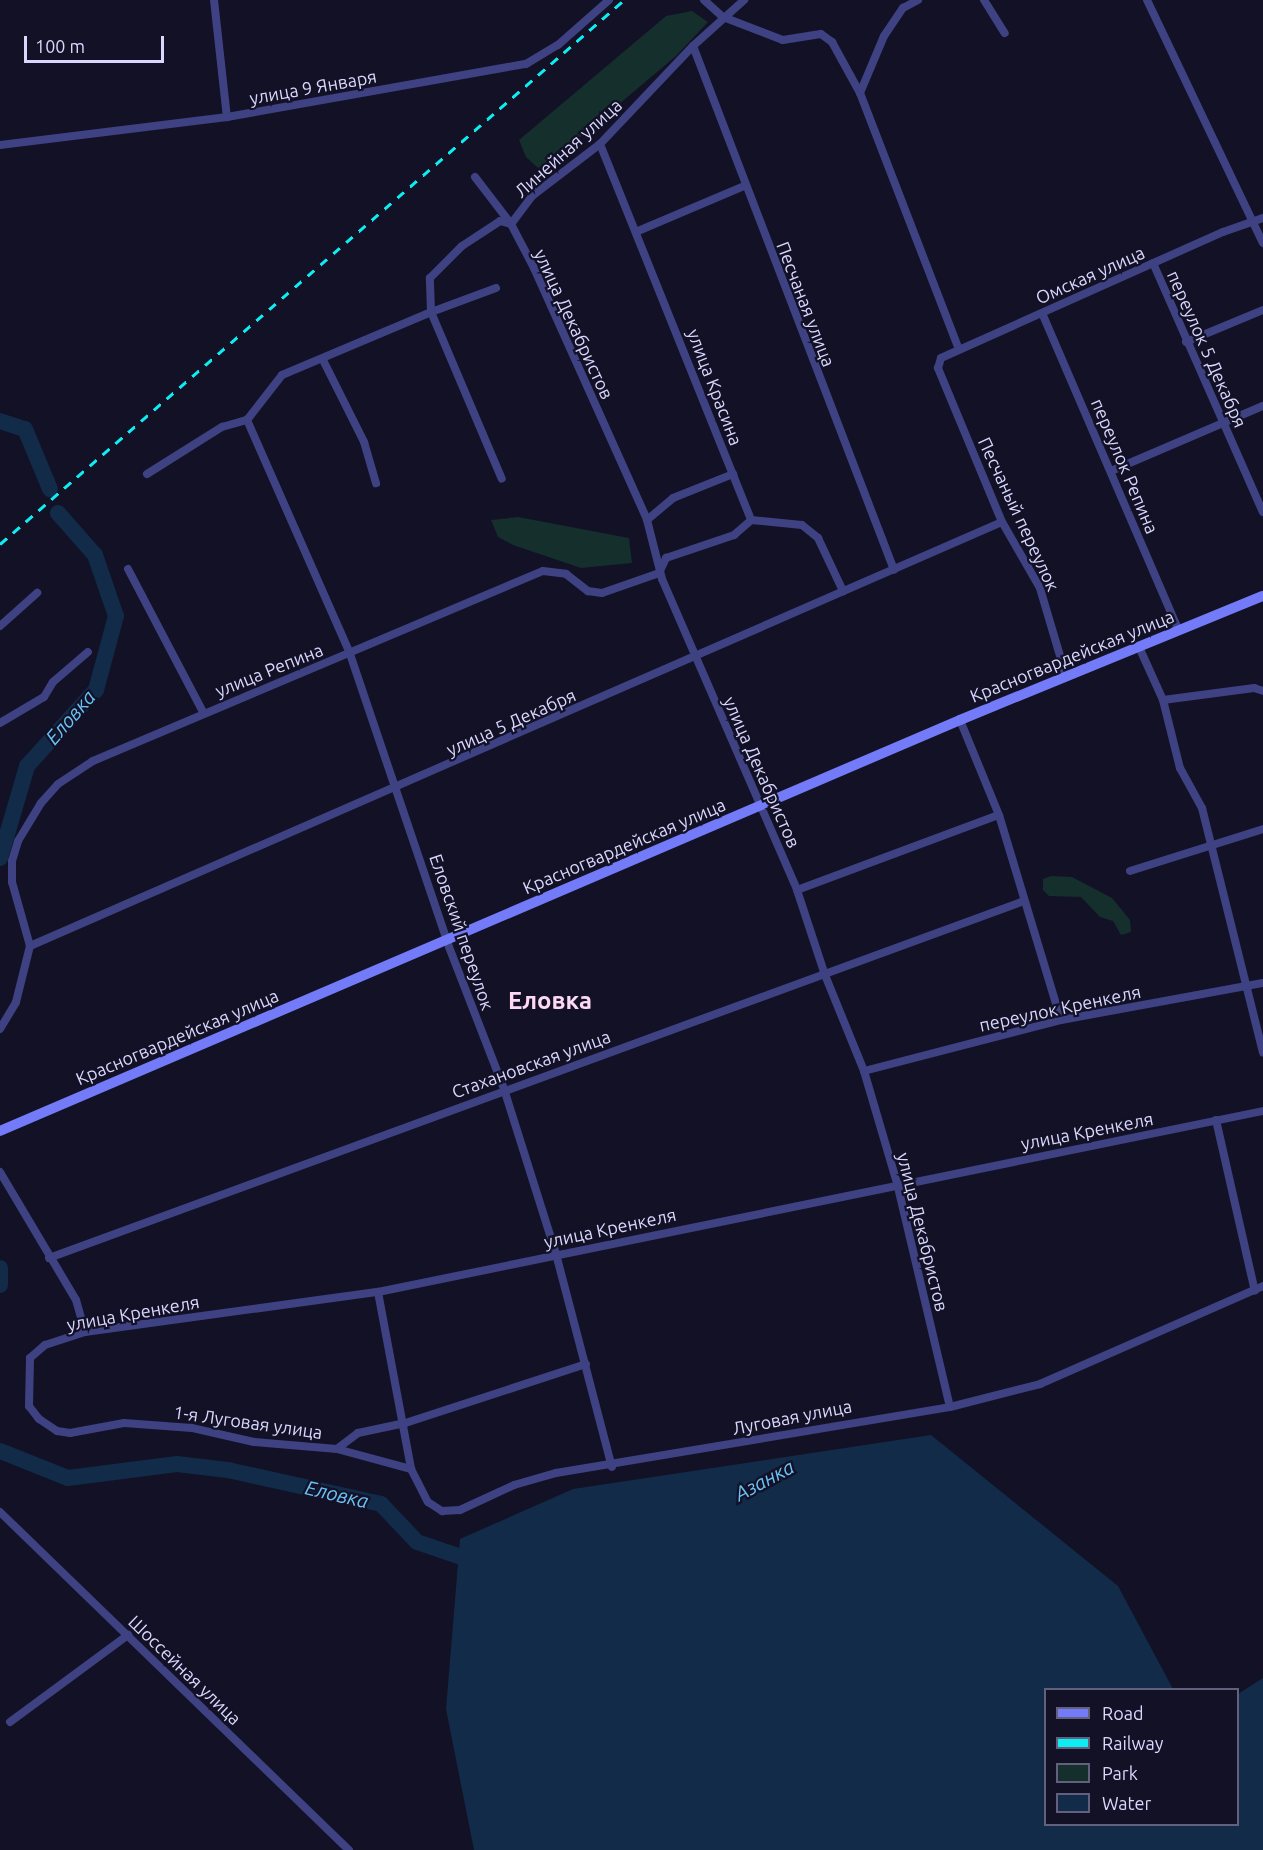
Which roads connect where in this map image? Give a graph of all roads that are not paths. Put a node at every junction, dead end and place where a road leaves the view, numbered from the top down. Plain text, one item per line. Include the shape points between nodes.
1 (214, 0) edge
2 (609, 0) edge
3 (705, 0) edge
4 (744, 0) edge
5 (918, 0) edge
6 (984, 0) edge
7 (1147, 0) edge
8 (723, 17) junction
9 (1005, 33) dead end
10 (693, 46) junction
11 (860, 93) junction
12 (227, 117) junction
13 (600, 144) junction
14 (0, 145) edge
15 (475, 177) dead end
16 (744, 186) junction
17 (1263, 218) edge
18 (1254, 221) junction
19 (511, 224) junction
20 (638, 231) junction
21 (1263, 243) edge
22 (1153, 263) junction
23 (496, 288) dead end
24 (1263, 310) edge
25 (431, 312) junction
26 (1042, 313) junction
27 (1185, 342) junction
28 (959, 348) junction
29 (323, 360) junction
30 (938, 368) joint
31 (1263, 406) edge
32 (247, 420) junction
33 (1224, 423) junction
34 (1111, 471) junction
35 (147, 474) dead end
36 (733, 474) junction
37 (502, 479) dead end
38 (376, 483) dead end
39 (1263, 513) edge
40 (647, 520) junction
41 (751, 520) junction
42 (1002, 522) junction
43 (128, 569) dead end
44 (894, 570) junction
45 (659, 573) junction
46 (843, 591) junction
47 (37, 593) dead end
48 (1263, 596) edge
49 (0, 626) edge
50 (1179, 631) junction
51 (1139, 647) junction
52 (88, 652) dead end
53 (350, 654) junction
54 (696, 657) junction
55 (1066, 676) junction
56 (1263, 691) edge
57 (1162, 700) junction
58 (203, 712) junction
59 (960, 720) junction
60 (0, 723) edge
61 (397, 788) junction
62 (761, 805) junction
63 (999, 815) junction
64 (1263, 829) edge
65 (1213, 845) junction
66 (1130, 871) dead end
67 (797, 890) junction
68 (1023, 901) junction
69 (447, 939) junction
70 (30, 946) junction
71 (825, 975) junction
72 (1263, 983) edge
73 (1249, 986) junction
74 (1061, 1020) junction
75 (0, 1029) edge
76 (1263, 1053) edge
77 (864, 1071) junction
78 (504, 1089) junction
79 (1263, 1111) edge
80 (1216, 1120) junction
81 (0, 1131) edge
82 (0, 1172) edge
83 (897, 1183) junction
84 (556, 1254) junction
85 (49, 1258) junction
86 (1263, 1286) edge
87 (1255, 1291) junction
88 (378, 1292) junction
89 (85, 1332) junction
90 (586, 1364) junction
91 (950, 1407) junction
92 (39, 1419) joint
93 (405, 1423) junction
94 (337, 1449) junction
95 (612, 1467) junction
96 (411, 1469) junction
97 (0, 1512) edge
98 (128, 1635) junction
99 (10, 1722) dead end
100 (350, 1850) edge

1 - 12 street
2 - 12 street, улица 9 Января via 558,45 526,64
3 - 8 street
4 - 8 street, Линейная улица
5 - 11 street via 903,9 884,36
6 - 9 street
7 - 18 street
8 - 10 street, Линейная улица
8 - 11 street via 783,40 821,34 832,42
10 - 13 street, Линейная улица
10 - 16 street, Песчаная улица
11 - 28 street
12 - 14 street, улица 9 Января
13 - 19 street, Линейная улица via 532,196
13 - 20 street, улица Красина
15 - 19 street, улица Декабристов
16 - 20 street
16 - 44 street, Песчаная улица
17 - 18 street, Омская улица
18 - 21 street
18 - 22 street, Омская улица
19 - 25 street, Линейная улица via 500,221 462,246 430,278
19 - 40 street, улица Декабристов
20 - 36 street, улица Красина
22 - 26 street, Омская улица
22 - 27 street, переулок 5 Декабря
23 - 25 street
24 - 27 street
25 - 29 street
25 - 37 street, Линейная улица
26 - 28 street, Омская улица
26 - 34 street, переулок Репина
27 - 33 street, переулок 5 Декабря
28 - 30 street, Омская улица via 941,358
29 - 32 street via 282,375
29 - 38 street via 364,442
30 - 42 street, Песчаный переулок
31 - 33 street
32 - 35 street via 222,427
32 - 53 street, Еловский переулок
33 - 34 street
33 - 39 street, переулок 5 Декабря
34 - 50 street, переулок Репина
36 - 40 street via 673,498
36 - 41 street, улица Красина
40 - 45 street, улица Декабристов
41 - 45 street via 734,535 666,558
41 - 46 street via 802,525 818,538
42 - 44 street, улица 5 Декабря
42 - 55 street, Песчаный переулок via 1040,588
43 - 58 street
44 - 46 street, улица 5 Декабря
45 - 53 street, улица Репина via 602,593 588,591 566,574 543,571
45 - 54 street, улица Декабристов
46 - 54 street, улица 5 Декабря
47 - 49 street
48 - 50 main road, Красногвардейская улица
50 - 51 main road, Красногвардейская улица
51 - 55 main road, Красногвардейская улица
51 - 57 street
52 - 60 street via 53,682 44,697
53 - 58 street, улица Репина
53 - 61 street, Еловский переулок
54 - 61 street, улица 5 Декабря
54 - 62 street, улица Декабристов
55 - 59 main road, Красногвардейская улица
56 - 57 street via 1254,688
57 - 65 street via 1180,768 1202,808
58 - 70 street, улица Репина via 93,760 58,784 41,803 18,841 12,861 12,882
59 - 62 main road, Красногвардейская улица
59 - 63 street
61 - 69 street, Еловский переулок
61 - 70 street, улица 5 Декабря
62 - 67 street, улица Декабристов
62 - 69 main road, Красногвардейская улица
63 - 67 street
63 - 68 street
64 - 65 street
65 - 66 street
65 - 73 street
67 - 71 street, улица Декабристов
68 - 71 street, Стахановская улица
68 - 74 street
69 - 78 street, Еловский переулок
69 - 81 main road, Красногвардейская улица
70 - 75 street via 16,1002
71 - 77 street, улица Декабристов
71 - 78 street, Стахановская улица
72 - 73 street, переулок Кренкеля
73 - 74 street, переулок Кренкеля
73 - 76 street
74 - 77 street, переулок Кренкеля
77 - 83 street, улица Декабристов
78 - 84 street, Еловский переулок
78 - 85 street, Стахановская улица
79 - 80 street, улица Кренкеля
80 - 83 street, улица Кренкеля
80 - 87 street
82 - 85 street
83 - 84 street, улица Кренкеля
83 - 91 street, улица Декабристов
84 - 88 street, улица Кренкеля
84 - 90 street, Еловский переулок
85 - 89 street via 76,1300
86 - 87 street, Луговая улица
87 - 91 street, Луговая улица via 1040,1384
88 - 89 street, улица Кренкеля
88 - 93 street, Луговая улица
89 - 92 street, улица Кренкеля via 45,1345 30,1359 28,1406
90 - 93 street, 1-я Луговая улица
90 - 95 street, Еловский переулок
91 - 95 street, Луговая улица
92 - 94 street, 1-я Луговая улица via 57,1431 70,1433 124,1423 192,1428 254,1442
93 - 94 street, 1-я Луговая улица via 358,1433
93 - 96 street, Луговая улица
94 - 96 street
95 - 96 street, Луговая улица via 556,1473 513,1485 460,1510 442,1511 428,1502
97 - 98 street, Шоссейная улица
98 - 99 street
98 - 100 street, Шоссейная улица

